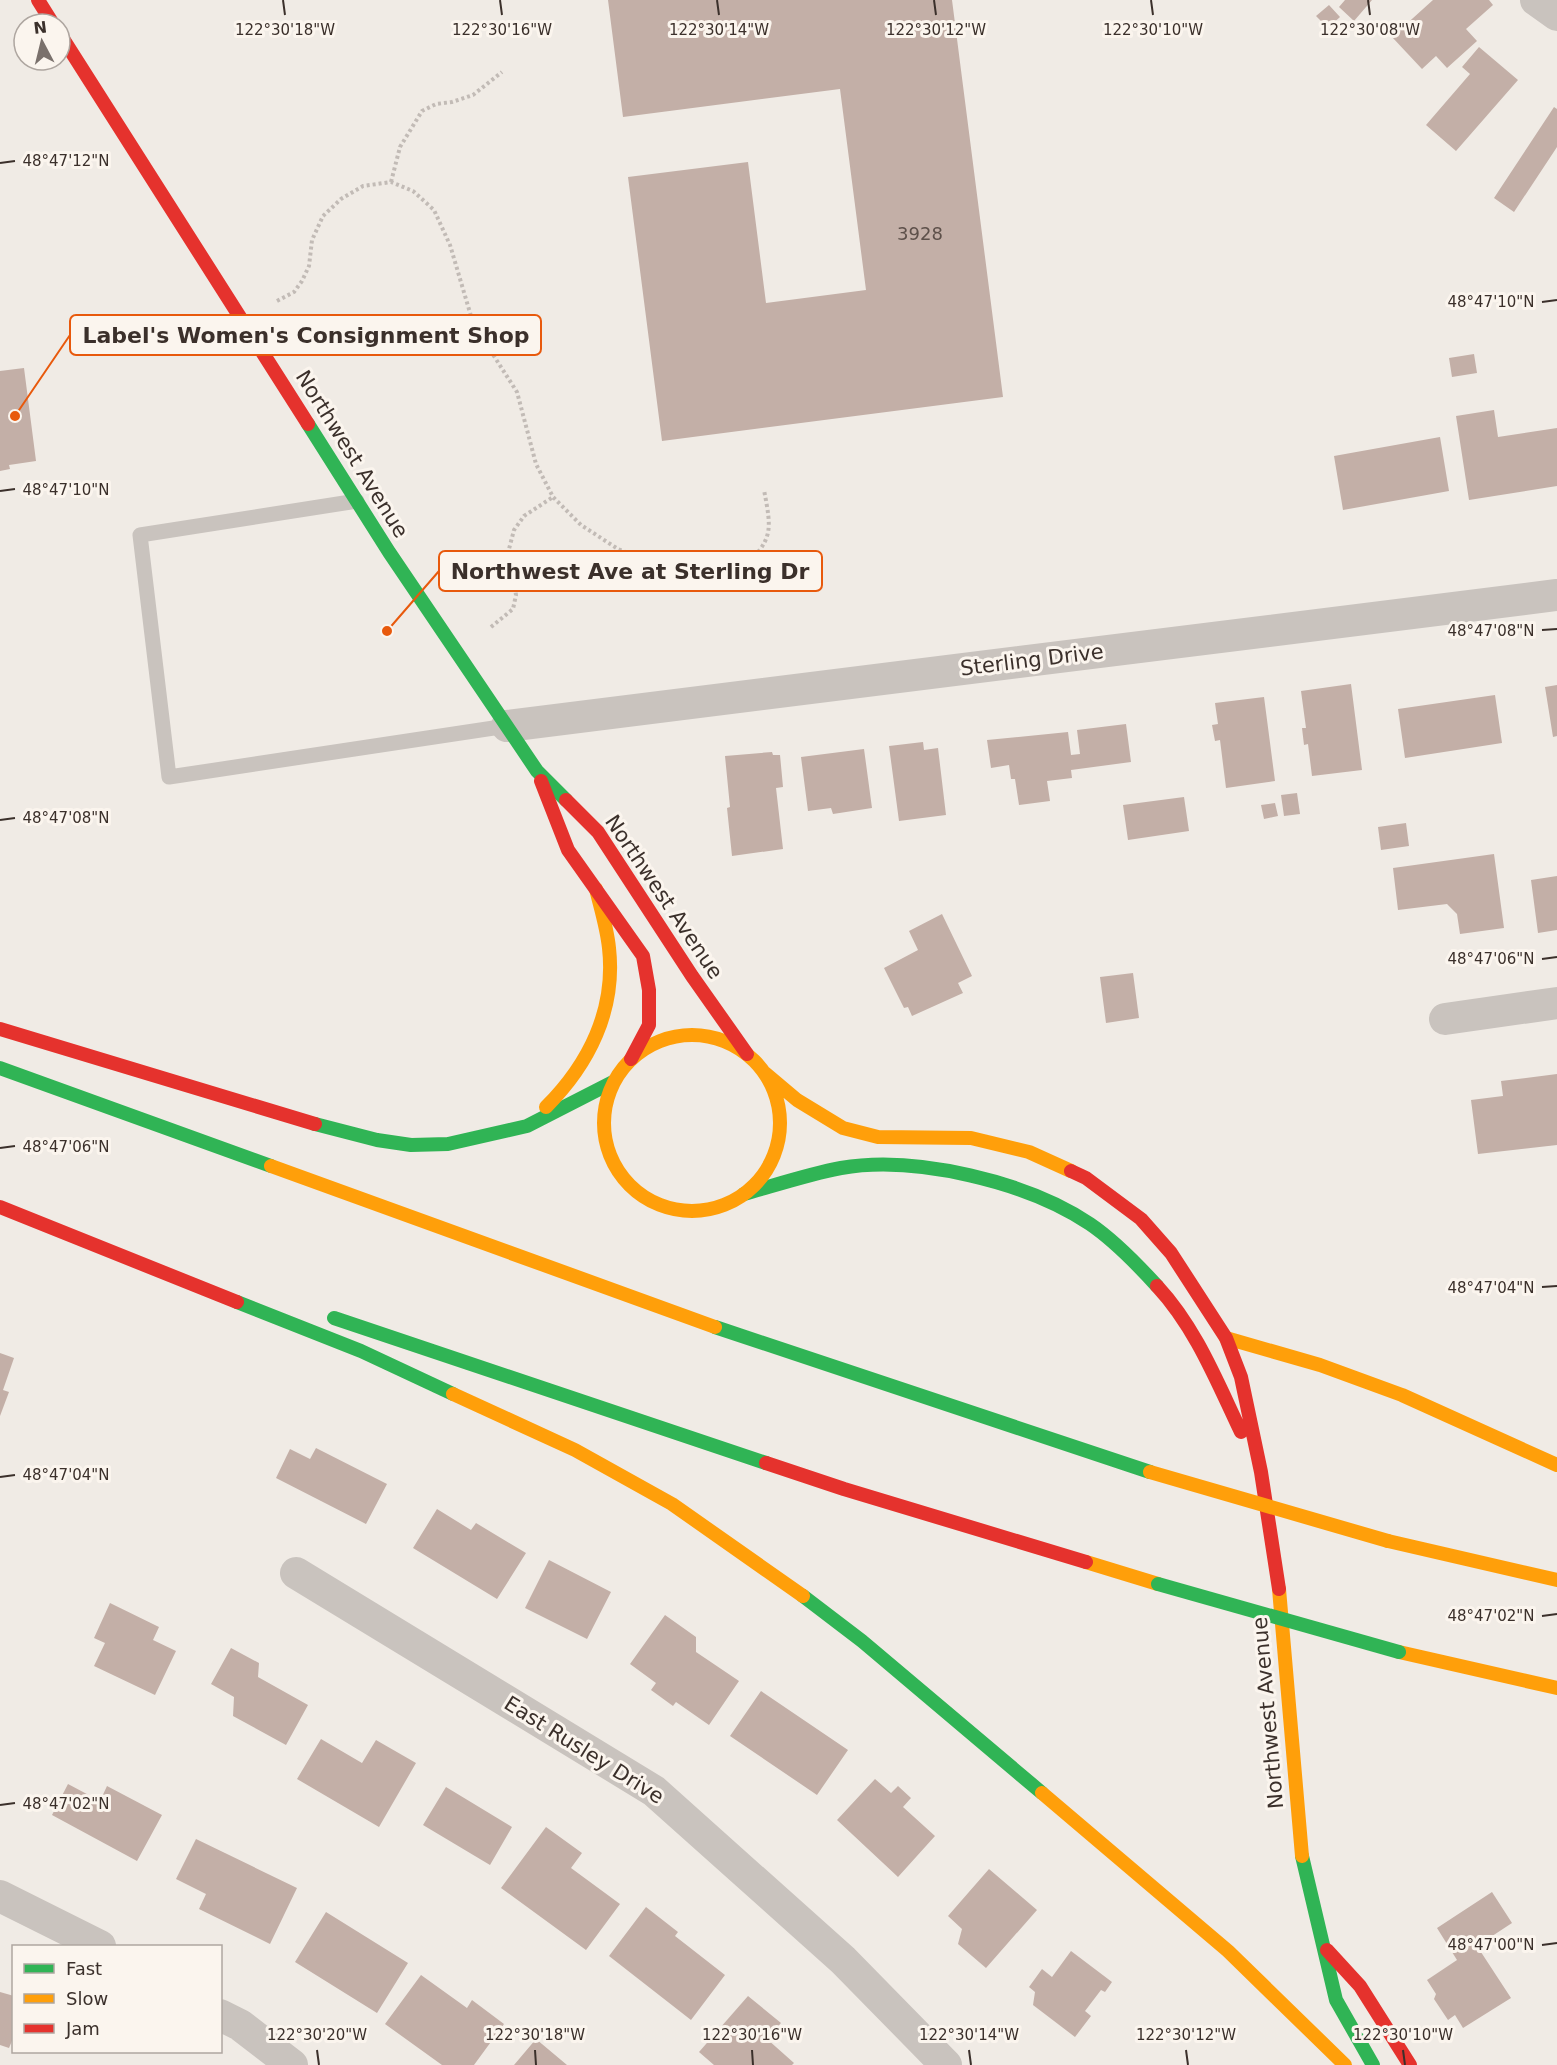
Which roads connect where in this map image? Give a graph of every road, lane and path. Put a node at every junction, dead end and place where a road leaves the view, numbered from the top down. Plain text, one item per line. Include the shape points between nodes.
1 (1536, 0) edge
2 (1557, 15) edge
3 (72, 53) edge
4 (502, 72) dead end
5 (391, 182) junction
6 (277, 301) dead end
7 (764, 490) dead end
8 (553, 497) junction
9 (357, 501) junction
10 (1557, 595) edge
11 (491, 627) dead end
12 (507, 726) junction
13 (537, 771) junction
14 (596, 889) junction
15 (1557, 1003) edge
16 (1445, 1019) dead end
17 (0, 1029) edge
18 (747, 1054) junction
19 (631, 1059) junction
20 (0, 1068) edge
21 (765, 1073) junction
22 (614, 1082) junction
23 (526, 1126) junction
24 (744, 1194) junction
25 (0, 1206) edge
26 (202, 1274) dead end
27 (326, 1315) dead end
28 (1226, 1338) junction
29 (1557, 1465) edge
30 (1261, 1472) junction
31 (296, 1573) dead end
32 (1557, 1580) edge
33 (1557, 1688) edge
34 (0, 1896) edge
35 (96, 1945) edge
36 (1326, 1948) junction
37 (222, 2015) edge
38 (292, 2065) edge
39 (946, 2065) edge
40 (1345, 2065) edge
41 (1372, 2065) edge
42 (1410, 2065) edge

1 - 2 street
3 - 9 main road, Northwest Avenue
4 - 5 path via 473,95 422,111 400,147
5 - 6 path via 363,186 323,216 312,240 309,267 302,281 294,292
5 - 8 path via 413,191 434,210 450,245 471,316 517,392 536,464
7 - 8 path via 769,534 762,549 743,569 652,562 618,549 581,525
8 - 11 path via 524,516 514,530 509,549 516,595 513,609
9 - 12 main road, Northwest Avenue
9 - 12 lane via 140,535 169,777
10 - 12 street, Sterling Drive
12 - 13 main road, Northwest Avenue
13 - 14 main road, Northwest Avenue via 568,850
13 - 18 main road, Northwest Avenue via 598,832
14 - 19 main road, Northwest Avenue via 643,956 649,990 649,1025
14 - 23 main road via 610,959 609,991 602,1020 578,1073
15 - 16 street
17 - 23 main road via 377,1140 448,1143
18 - 19 main road via 715,1037 689,1035 658,1041
18 - 21 main road
19 - 22 main road
20 - 32 main road, bridge via 704,1323 1150,1472 1388,1541
21 - 24 main road via 778,1101 780,1129 765,1172
21 - 28 main road, Northwest Avenue via 797,1100 843,1128 878,1137 971,1138 1029,1152 1086,1178 1141,1219 1171,1254
22 - 23 main road
22 - 24 main road via 604,1113 606,1144 619,1172 635,1189 655,1202 685,1210 716,1207
24 - 30 main road, Northwest Avenue via 841,1168 880,1164 934,1167 1044,1199 1090,1224 1131,1258 1167,1298 1195,1337
25 - 26 main road
25 - 40 main road via 361,1351 575,1450 672,1504 786,1582 862,1641 1228,1951
27 - 33 main road, bridge via 844,1489 1399,1652
28 - 29 main road via 1320,1365 1402,1395
28 - 30 main road, Northwest Avenue via 1241,1377
30 - 36 main road, Northwest Avenue via 1277,1569 1300,1845
31 - 39 street, East Rusley Drive via 654,1791 843,1960
34 - 35 street
36 - 41 main road, Northwest Avenue via 1336,2000
36 - 42 main road, Northwest Avenue via 1360,1986
37 - 38 street

